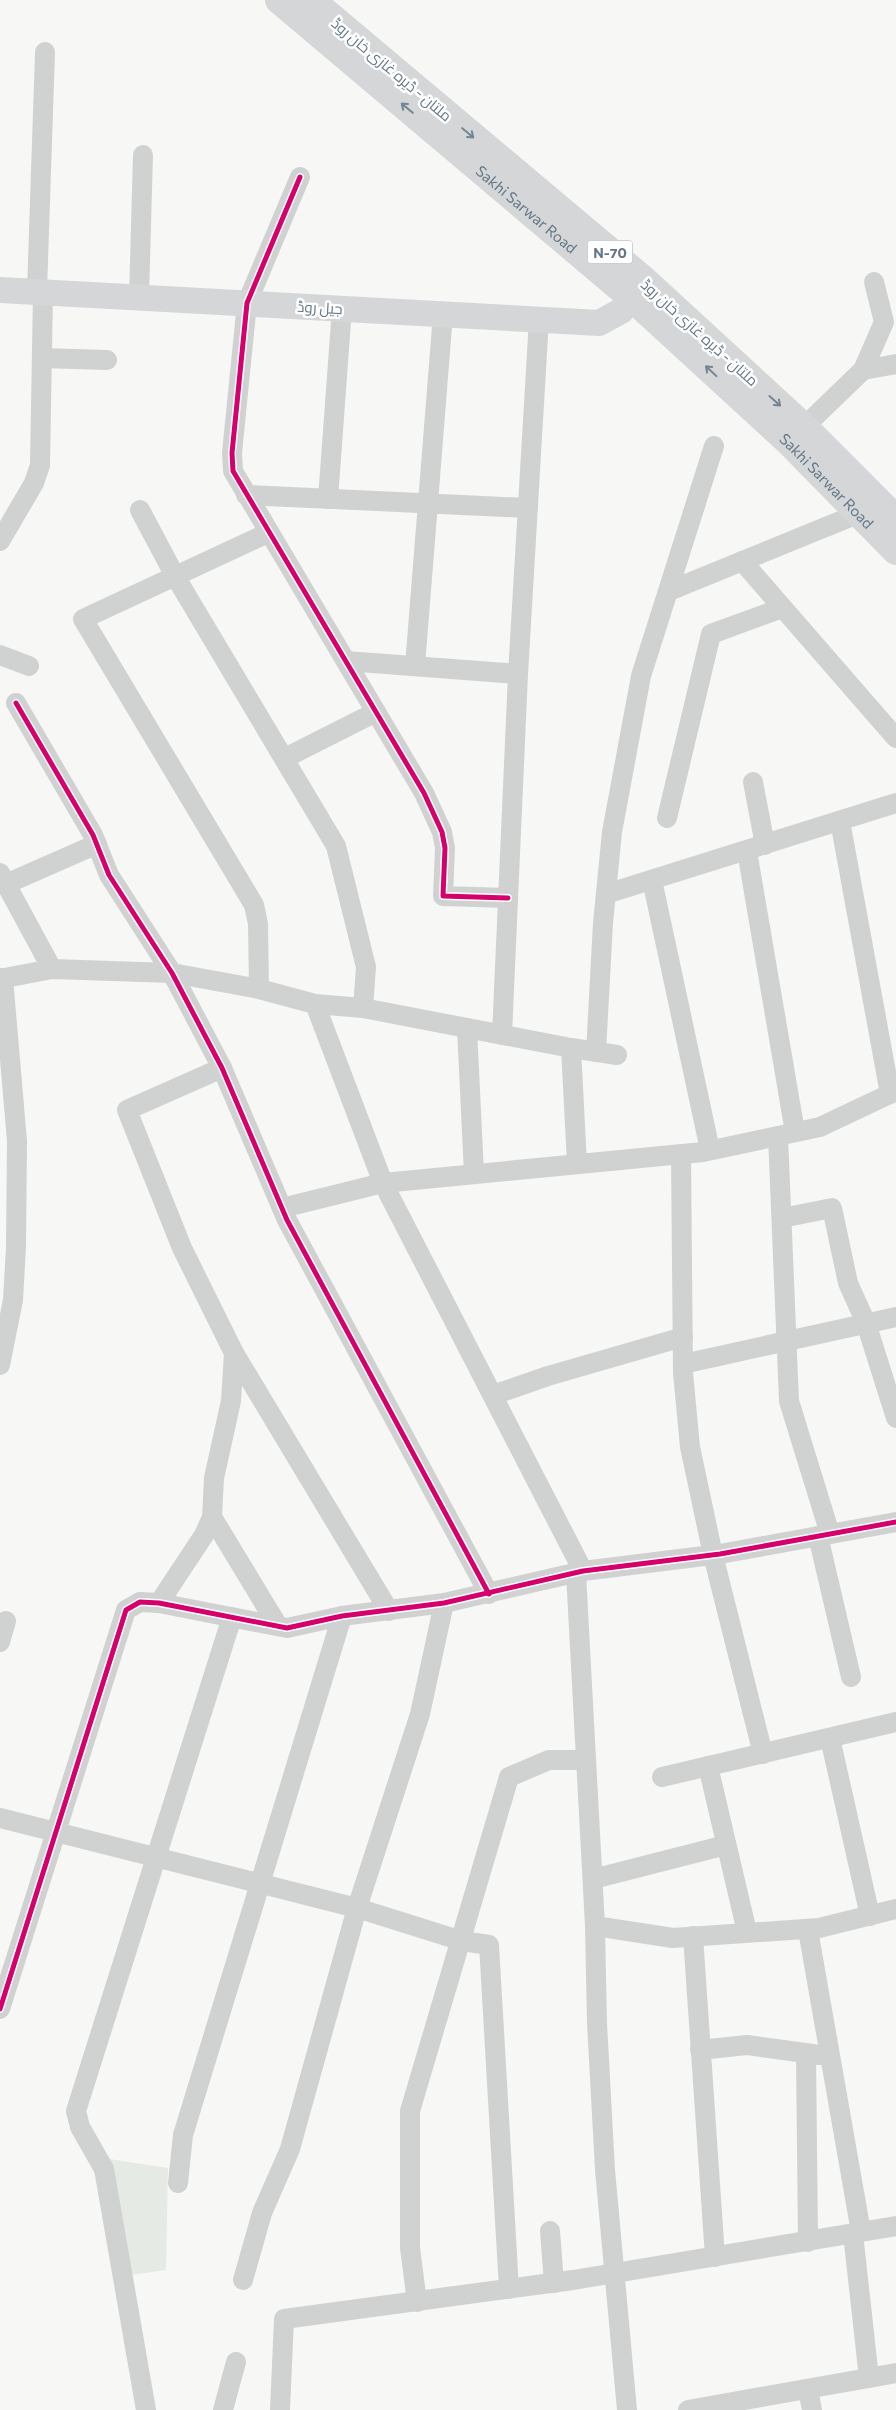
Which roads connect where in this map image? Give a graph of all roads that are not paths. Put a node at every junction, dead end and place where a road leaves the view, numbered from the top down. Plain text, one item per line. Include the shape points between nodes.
1 (280, 0) edge
2 (311, 0) edge
3 (45, 52) dead end
4 (384, 75) junction
5 (143, 155) dead end
6 (300, 177) dead end
7 (874, 282) dead end
8 (0, 290) edge
9 (40, 292) junction
10 (139, 297) junction
11 (632, 298) junction
12 (247, 303) junction
13 (342, 308) junction
14 (443, 314) junction
15 (539, 319) junction
16 (42, 358) junction
17 (107, 360) dead end
18 (896, 364) edge
19 (863, 370) junction
20 (804, 427) junction
21 (714, 446) dead end
22 (246, 495) junction
23 (328, 499) junction
24 (428, 503) junction
25 (528, 508) junction
26 (140, 510) dead end
27 (860, 513) junction
28 (896, 519) edge
29 (268, 533) junction
30 (0, 541) edge
31 (896, 551) edge
32 (742, 561) junction
33 (176, 576) junction
34 (669, 591) junction
35 (782, 608) junction
36 (0, 655) edge
37 (346, 661) junction
38 (29, 666) dead end
39 (415, 666) junction
40 (518, 674) junction
41 (16, 703) dead end
42 (376, 712) junction
43 (896, 738) edge
44 (284, 758) junction
45 (753, 782) dead end
46 (896, 802) edge
47 (667, 818) dead end
48 (840, 821) junction
49 (97, 844) junction
50 (756, 848) junction
51 (3, 878) edge
52 (652, 880) junction
53 (606, 894) junction
54 (508, 898) junction
55 (52, 969) junction
56 (172, 974) junction
57 (1, 979) edge
58 (259, 989) junction
59 (315, 1004) junction
60 (363, 1008) junction
61 (466, 1028) junction
62 (502, 1035) junction
63 (571, 1048) junction
64 (596, 1052) junction
65 (617, 1055) dead end
66 (222, 1068) junction
67 (893, 1093) edge
68 (786, 1134) junction
69 (710, 1150) junction
70 (681, 1154) junction
71 (576, 1164) junction
72 (474, 1174) junction
73 (383, 1182) junction
74 (282, 1208) junction
75 (782, 1218) junction
76 (6, 1299) edge
77 (896, 1317) edge
78 (866, 1323) junction
79 (683, 1337) junction
80 (786, 1341) junction
81 (234, 1353) junction
82 (0, 1364) edge
83 (683, 1364) junction
84 (493, 1395) junction
85 (896, 1418) edge
86 (212, 1517) junction
87 (896, 1522) edge
88 (824, 1535) junction
89 (713, 1555) junction
90 (580, 1572) junction
91 (489, 1594) junction
92 (159, 1603) junction
93 (444, 1603) junction
94 (389, 1611) junction
95 (342, 1616) junction
96 (232, 1617) junction
97 (6, 1621) dead end
98 (278, 1626) junction
99 (0, 1642) edge
100 (851, 1677) dead end
101 (896, 1722) edge
102 (830, 1738) junction
103 (763, 1754) junction
104 (586, 1760) junction
105 (708, 1766) junction
106 (662, 1777) dead end
107 (0, 1818) edge
108 (55, 1831) junction
109 (726, 1844) junction
110 (157, 1856) junction
111 (593, 1879) junction
112 (258, 1884) junction
113 (358, 1908) junction
114 (896, 1909) edge
115 (870, 1916) junction
116 (595, 1926) junction
117 (808, 1930) junction
118 (747, 1932) junction
119 (693, 1936) junction
120 (462, 1941) junction
121 (0, 2009) edge
122 (700, 2050) junction
123 (806, 2053) junction
124 (832, 2056) junction
125 (178, 2183) dead end
126 (896, 2226) edge
127 (550, 2231) dead end
128 (857, 2233) junction
129 (808, 2242) junction
130 (715, 2257) junction
131 (613, 2273) junction
132 (243, 2280) dead end
133 (554, 2282) junction
134 (509, 2289) junction
135 (417, 2302) junction
136 (236, 2362) dead end
137 (896, 2373) edge
138 (868, 2378) junction
139 (808, 2389) junction
140 (749, 2405) edge
141 (146, 2410) edge
142 (222, 2410) edge
143 (280, 2410) edge
144 (627, 2410) edge
145 (688, 2410) edge
146 (812, 2410) edge

1 - 4 highway, Sakhi Sarwar Road / N-70
2 - 4 highway, ملتان - ڈیرہ غازی خان روڈ / N-70
3 - 9 street
11 -> 4 highway, Sakhi Sarwar Road / N-70
4 -> 20 highway, ملتان - ڈیرہ غازی خان روڈ / N-70 via 644,280
5 - 10 street
6 - 12 street
7 - 19 street via 884,322
8 - 9 main road, جیل روڈ
9 - 10 main road, جیل روڈ
9 - 16 street
10 - 12 main road, جیل روڈ
11 - 15 main road, جیل روڈ via 620,311 599,323
27 -> 11 highway, Sakhi Sarwar Road / N-70 via 789,442
12 - 13 main road, جیل روڈ
12 - 22 street via 232,453 233,471
13 - 14 main road, جیل روڈ
13 - 23 street
14 - 15 main road, جیل روڈ
14 - 24 street
15 - 25 street
16 - 17 street
16 - 30 street via 40,464 34,483
18 - 19 street
19 - 20 street
20 - 28 highway, ملتان - ڈیرہ غازی خان روڈ / N-70
21 - 34 street
22 - 23 street
22 - 29 street
23 - 24 street
24 - 25 street
24 - 39 street
25 - 40 street
26 - 33 street
27 - 31 highway, Sakhi Sarwar Road / N-70
27 - 32 street
29 - 33 street
29 - 37 street
32 - 34 street
32 - 35 street
33 - 44 street
33 - 58 street via 83,619 254,905 258,924
34 - 53 street via 642,676 612,832
35 - 43 street
35 - 47 street via 711,634
36 - 38 street
37 - 39 street
37 - 42 street
39 - 40 street
40 - 54 street
41 - 49 street
42 - 44 street
42 - 54 street via 424,793 442,832 443,896
44 - 60 street via 336,846 366,966
45 - 50 street
46 - 48 street
48 - 50 street
48 - 67 street
49 - 51 street
49 - 56 street via 109,876
50 - 52 street
50 - 68 street
51 - 55 street
52 - 53 street
52 - 69 street
53 - 64 street
54 - 62 street
55 - 56 street
55 - 57 street
56 - 58 street
56 - 66 street
57 - 76 street via 17,1141 16,1247
58 - 59 street
59 - 60 street
59 - 73 street
60 - 61 street
61 - 62 street
61 - 72 street
62 - 63 street
63 - 64 street
63 - 71 street
64 - 65 street
66 - 74 street
66 - 81 street via 127,1110 182,1248
67 - 68 street via 820,1127
68 - 69 street
68 - 75 street
69 - 70 street
70 - 71 street
70 - 79 street
71 - 72 street
72 - 73 street
73 - 74 street
73 - 84 street
74 - 91 street
75 - 78 street via 832,1208 848,1283
75 - 80 street
76 - 82 street
77 - 78 street
78 - 80 street
78 - 85 street
79 - 83 street
79 - 84 street
80 - 83 street
80 - 88 street via 789,1401
81 - 86 street via 231,1400 214,1478
81 - 94 street
83 - 89 street via 690,1447
84 - 90 street
86 - 92 street via 204,1535
86 - 98 street
87 - 88 street
88 - 89 street
88 - 100 street
89 - 90 street
89 - 103 street
90 - 91 street
90 - 104 street
91 - 93 street
92 - 96 street
92 - 108 street via 140,1602 126,1610
93 - 94 street
93 - 113 street via 420,1714
94 - 95 street
95 - 98 street via 287,1628
95 - 112 street
96 - 98 street
96 - 110 street
97 - 99 street
101 - 102 street
102 - 103 street
102 - 115 street
103 - 105 street
104 - 111 street
104 - 120 street via 549,1760 510,1777
105 - 106 street
105 - 109 street
107 - 108 street
108 - 110 street
108 - 121 street
109 - 111 street
109 - 118 street
110 - 112 street
110 - 141 street via 76,2111 80,2127 104,2169
111 - 116 street
112 - 113 street
112 - 125 street via 183,2136
113 - 120 street
113 - 132 street via 290,2149 262,2213
114 - 115 street
115 - 117 street
116 - 119 street via 673,1938
116 - 131 street via 597,2023
117 - 118 street
117 - 124 street
118 - 119 street
119 - 122 street
120 - 134 street via 489,1945
120 - 135 street via 410,2111 410,2248
122 - 123 street via 747,2045
122 - 130 street
123 - 124 street
123 - 129 street
124 - 128 street
126 - 128 street
127 - 133 street
128 - 129 street
128 - 138 street
129 - 130 street
130 - 131 street
131 - 133 street
131 - 144 street
133 - 134 street
134 - 135 street
135 - 143 street via 284,2319
136 - 142 street
137 - 138 street
138 - 139 street
139 - 140 street
139 - 146 street
140 - 145 street

